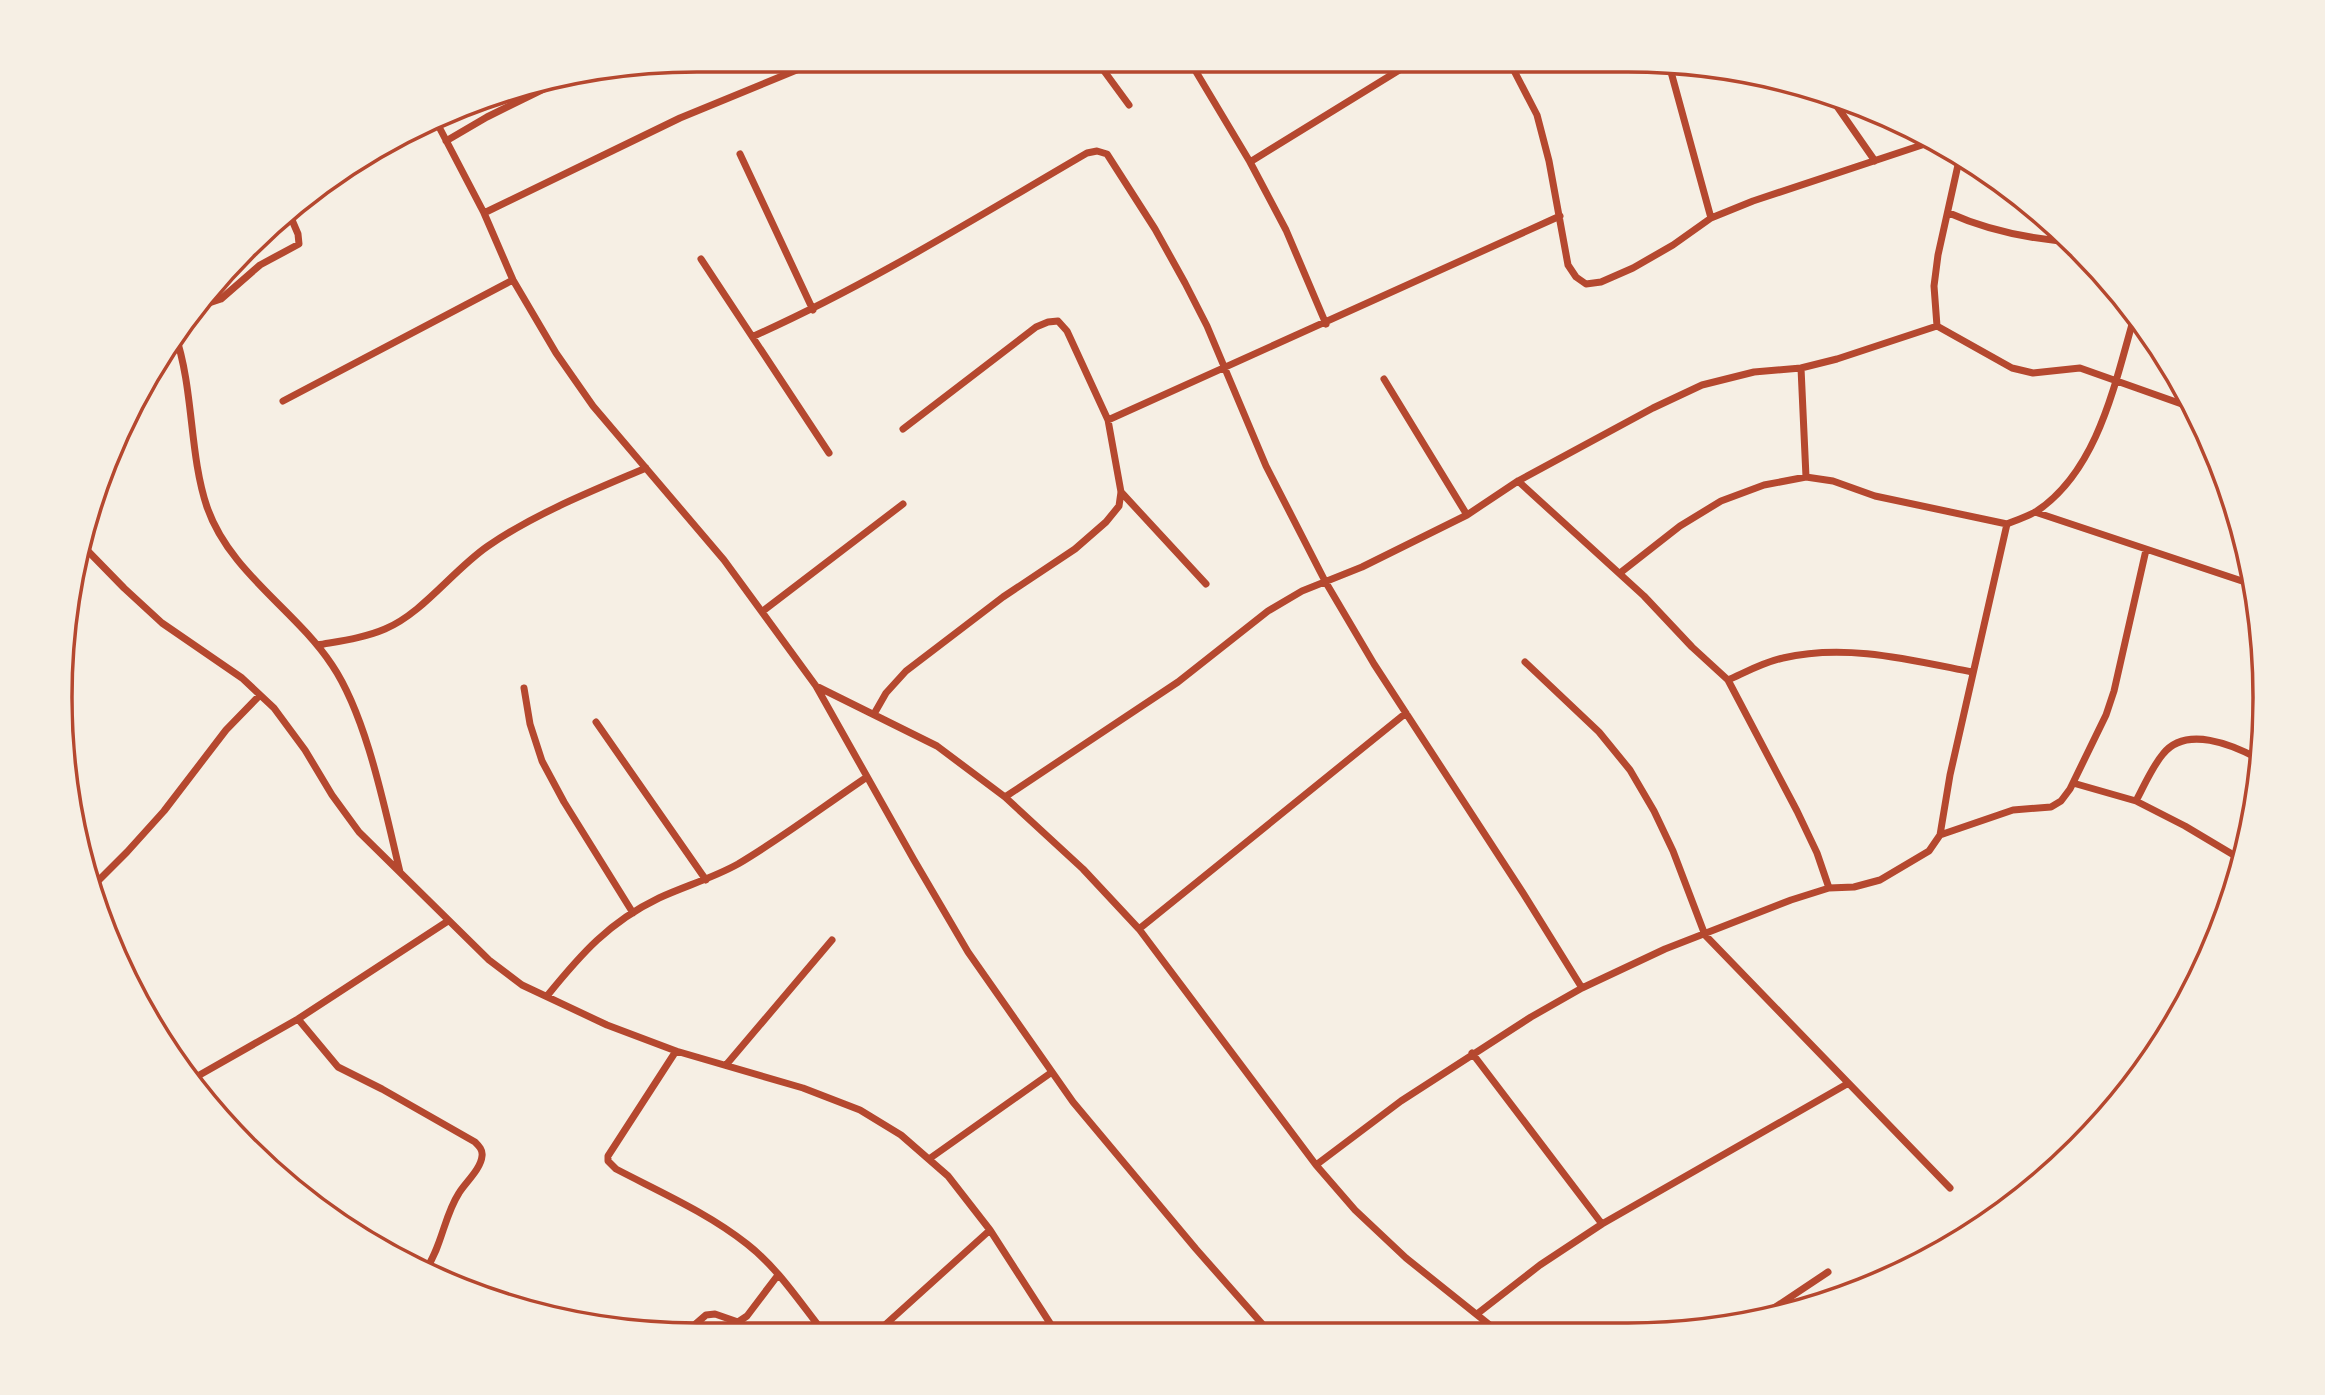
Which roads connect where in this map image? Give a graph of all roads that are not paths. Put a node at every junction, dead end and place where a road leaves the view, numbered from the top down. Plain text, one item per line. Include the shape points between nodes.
1 (792, 72) edge
2 (1105, 72) edge
3 (1196, 72) edge
4 (1396, 72) edge
5 (1515, 72) edge
6 (1671, 73) edge
7 (535, 93) edge
8 (1129, 105) dead end
9 (1838, 108) edge
10 (439, 128) edge
11 (446, 141) junction
12 (1921, 145) edge
13 (740, 154) dead end
14 (1875, 161) junction
15 (1250, 162) junction
16 (1959, 167) edge
17 (484, 213) junction
18 (1949, 213) junction
19 (1560, 216) junction
20 (1711, 218) junction
21 (292, 221) edge
22 (2054, 240) edge
23 (701, 259) dead end
24 (513, 280) junction
25 (214, 301) edge
26 (813, 310) junction
27 (1326, 324) junction
28 (1937, 326) junction
29 (2131, 326) edge
30 (754, 336) junction
31 (179, 347) edge
32 (1224, 368) junction
33 (1801, 369) junction
34 (1384, 379) dead end
35 (2116, 381) junction
36 (283, 401) dead end
37 (2179, 403) edge
38 (1108, 421) junction
39 (902, 429) dead end
40 (830, 453) dead end
41 (646, 468) junction
42 (1806, 478) junction
43 (1518, 481) junction
44 (1121, 492) junction
45 (903, 504) dead end
46 (2035, 512) junction
47 (1467, 515) junction
48 (2007, 524) junction
49 (2146, 550) junction
50 (89, 552) edge
51 (1620, 573) junction
52 (1325, 581) junction
53 (2242, 581) edge
54 (1206, 584) dead end
55 (763, 611) junction
56 (318, 645) junction
57 (1525, 662) dead end
58 (1972, 672) junction
59 (1728, 680) junction
60 (816, 686) junction
61 (524, 688) dead end
62 (260, 695) junction
63 (1406, 713) junction
64 (874, 714) junction
65 (596, 722) dead end
66 (2250, 754) edge
67 (867, 777) junction
68 (2073, 783) junction
69 (1005, 797) junction
70 (2136, 801) junction
71 (1940, 835) junction
72 (2233, 855) edge
73 (400, 872) junction
74 (99, 880) edge
75 (706, 880) junction
76 (1829, 888) junction
77 (633, 913) junction
78 (448, 921) junction
79 (1139, 929) junction
80 (1705, 934) junction
81 (832, 940) dead end
82 (1582, 988) junction
83 (547, 996) junction
84 (298, 1019) junction
85 (676, 1051) junction
86 (1472, 1054) junction
87 (726, 1065) junction
88 (1052, 1072) junction
89 (199, 1075) edge
90 (1847, 1084) junction
91 (929, 1159) junction
92 (1316, 1165) junction
93 (1950, 1188) dead end
94 (1602, 1224) junction
95 (990, 1230) junction
96 (429, 1263) edge
97 (1828, 1272) dead end
98 (778, 1275) junction
99 (1780, 1304) edge
100 (1477, 1314) junction
101 (697, 1323) edge
102 (816, 1323) edge
103 (887, 1323) edge
104 (1050, 1323) edge
105 (1262, 1323) edge
106 (1488, 1323) edge

1 - 17 street via 680,118
2 - 8 street
3 - 15 street
4 - 15 street
5 - 19 street via 1537,115
6 - 20 street
7 - 11 street
9 - 14 street
10 - 11 street
11 - 17 street
12 - 14 street
13 - 26 street
14 - 20 street
15 - 27 street via 1286,230
16 - 18 street
17 - 24 street
18 - 22 street via 2014,235
18 - 28 street via 1934,286
19 - 20 street via 1568,265 1586,284 1633,268
19 - 27 street
21 - 25 street via 299,244 260,265
23 - 30 street
24 - 36 street
24 - 41 street via 571,375
26 - 30 street
26 - 32 street via 1097,150 1114,163 1155,229
27 - 32 street
28 - 33 street
28 - 35 street via 2012,368 2034,373 2080,368
29 - 35 street
30 - 40 street
31 - 56 street via 208,507 244,569
32 - 38 street
32 - 52 street via 1266,466
33 - 42 street
33 - 43 street via 1754,372 1702,385
34 - 47 street
35 - 37 street
35 - 46 street via 2089,453 2071,480
38 - 39 street via 1067,331 1058,321 1048,321
38 - 44 street
41 - 55 street
41 - 56 street via 560,506 488,546 386,629
42 - 48 street
42 - 51 street via 1764,485 1721,501
43 - 47 street
43 - 51 street
44 - 54 street
44 - 64 street via 1119,506 1106,522 906,671
45 - 55 street
46 - 48 street
46 - 49 street
47 - 52 street
48 - 58 street
49 - 53 street
49 - 68 street via 2114,691
50 - 62 street via 162,622
51 - 59 street
52 - 63 street
52 - 69 street via 1268,611 1178,682
55 - 60 street
56 - 73 street via 355,711
57 - 80 street via 1599,732 1630,771 1673,851
58 - 59 street via 1884,655 1811,654 1783,658
58 - 71 street
59 - 76 street via 1797,811
60 - 64 street
60 - 67 street
61 - 77 street via 542,761
62 - 73 street via 305,750 359,832
62 - 74 street via 226,730 164,811
63 - 79 street
63 - 82 street
64 - 69 street via 937,746
65 - 75 street
66 - 70 street via 2217,742 2180,741 2164,752
67 - 75 street
67 - 88 street via 968,952
68 - 70 street
68 - 71 street via 2051,807 2013,810
69 - 79 street
70 - 72 street
71 - 76 street via 1929,851 1880,880
73 - 78 street
75 - 77 street
76 - 80 street
77 - 83 street via 604,932
78 - 83 street via 522,985
78 - 84 street
79 - 92 street
80 - 82 street
80 - 90 street
81 - 87 street
82 - 86 street
83 - 85 street
84 - 89 street
84 - 96 street via 338,1067 481,1149 480,1162 456,1196
85 - 87 street
85 - 98 street via 608,1161 709,1218 748,1245
86 - 92 street
86 - 94 street
87 - 91 street via 860,1110
88 - 91 street
88 - 105 street via 1099,1134
90 - 93 street
90 - 94 street
91 - 95 street
92 - 100 street via 1406,1258
94 - 100 street
95 - 103 street
95 - 104 street
97 - 99 street
98 - 101 street via 738,1322 715,1314
98 - 102 street
100 - 106 street

